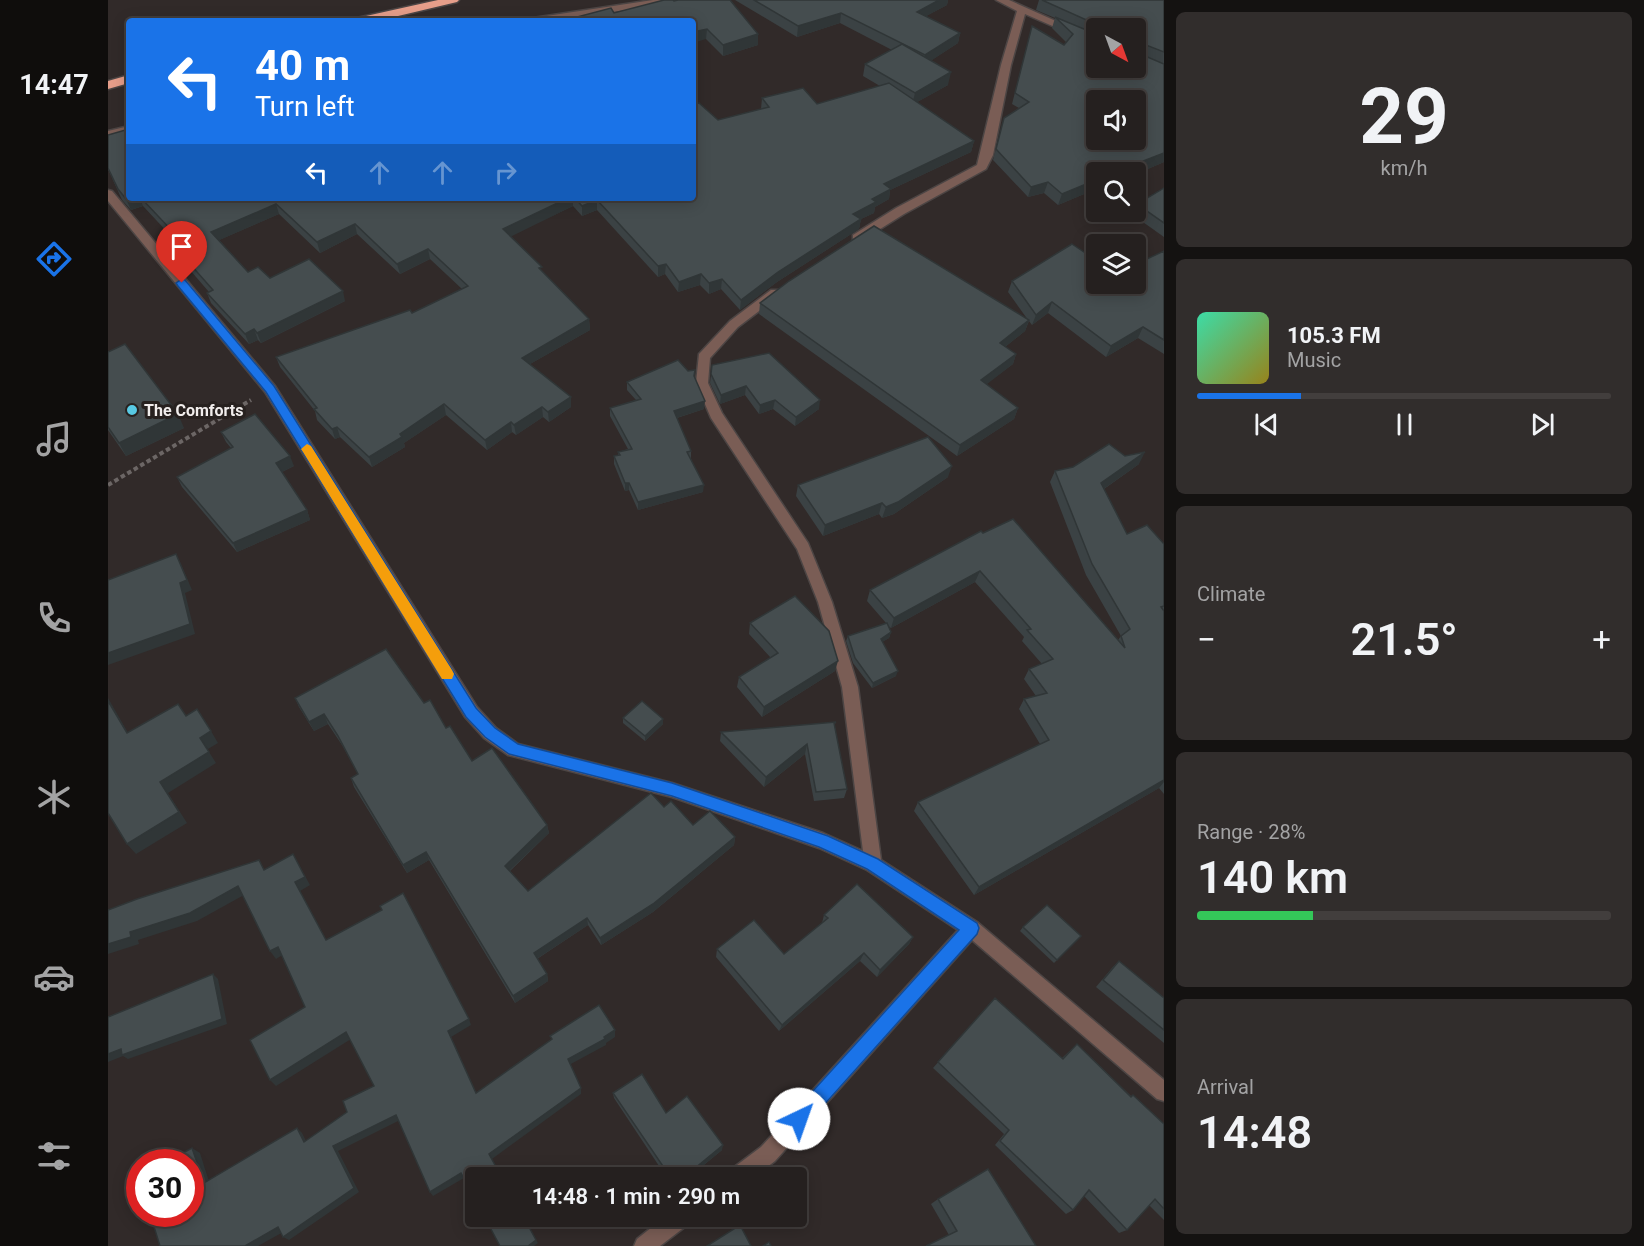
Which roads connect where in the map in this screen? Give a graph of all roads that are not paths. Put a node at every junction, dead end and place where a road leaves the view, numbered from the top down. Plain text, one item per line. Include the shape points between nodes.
1 (453, 0) edge
2 (672, 0) edge
3 (1001, 0) edge
4 (1020, 14) dead end
5 (374, 18) edge
6 (553, 18) edge
7 (1086, 38) edge
8 (126, 80) edge
9 (108, 85) edge
10 (126, 130) edge
11 (108, 134) edge
12 (108, 194) edge
13 (843, 247) edge
14 (782, 287) edge
15 (873, 864) junction
16 (971, 928) junction
17 (1164, 1092) edge
18 (751, 1167) edge
19 (669, 1227) edge
20 (644, 1246) edge

1 - 5 highway
2 - 6 street
3 - 7 street
4 - 13 street via 982,167
8 - 9 highway
10 - 11 street
12 - 15 street via 270,389 471,712 490,733 514,750 672,790 823,842
14 - 15 street via 734,324 704,357 702,382 716,416 803,547 825,602 850,687
15 - 16 street
16 - 17 street
16 - 18 street via 768,1154
19 - 20 street

